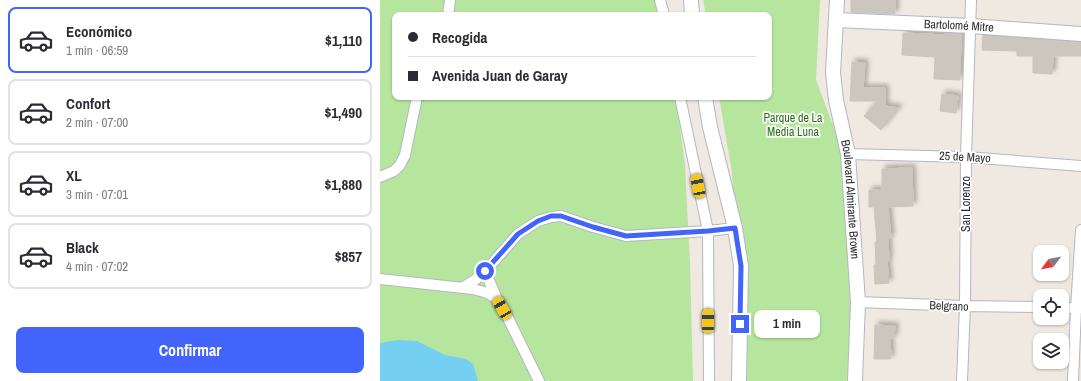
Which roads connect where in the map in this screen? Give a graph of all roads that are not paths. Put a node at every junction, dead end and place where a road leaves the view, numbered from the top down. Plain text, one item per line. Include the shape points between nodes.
1 (450, 0) edge
2 (660, 0) edge
3 (691, 0) edge
4 (837, 0) edge
5 (971, 0) edge
6 (448, 12) edge
7 (663, 12) edge
8 (692, 12) edge
9 (836, 20) junction
10 (971, 26) junction
11 (1081, 34) edge
12 (416, 100) edge
13 (681, 100) edge
14 (706, 100) edge
15 (848, 154) junction
16 (966, 157) junction
17 (1081, 166) edge
18 (380, 177) edge
19 (735, 228) junction
20 (1081, 230) edge
21 (708, 231) junction
22 (485, 271) junction
23 (380, 279) edge
24 (462, 288) junction
25 (497, 299) junction
26 (858, 302) junction
27 (965, 306) junction
28 (1033, 307) edge
29 (1079, 308) edge
30 (539, 381) edge
31 (709, 381) edge
32 (738, 381) edge
33 (855, 381) edge
34 (962, 381) edge
35 (1073, 381) edge

1 - 6 street
2 - 7 street
3 - 8 main road
4 - 9 main road, Boulevard Almirante Brown
5 - 10 street, San Lorenzo
9 - 10 main road, Bartolomé Mitre
9 - 15 main road, Boulevard Almirante Brown via 834,85
10 - 11 main road, Bartolomé Mitre
10 - 16 street, San Lorenzo
12 - 18 street via 405,155 394,171
13 - 21 street
14 - 19 main road
15 - 16 street, 25 de Mayo
15 - 26 main road, Boulevard Almirante Brown
16 - 17 street, 25 de Mayo
16 - 27 street, San Lorenzo
19 - 21 street
19 - 32 main road via 741,266
20 - 29 street
21 - 22 street via 626,236 561,216 551,216 518,234
21 - 31 street
22 - 24 street
22 - 25 street
23 - 24 street
24 - 25 street via 488,293
25 - 30 street
26 - 27 street, Belgrano
26 - 33 main road, Boulevard Almirante Brown
27 - 28 street, Belgrano
27 - 34 street, San Lorenzo
29 - 35 street

